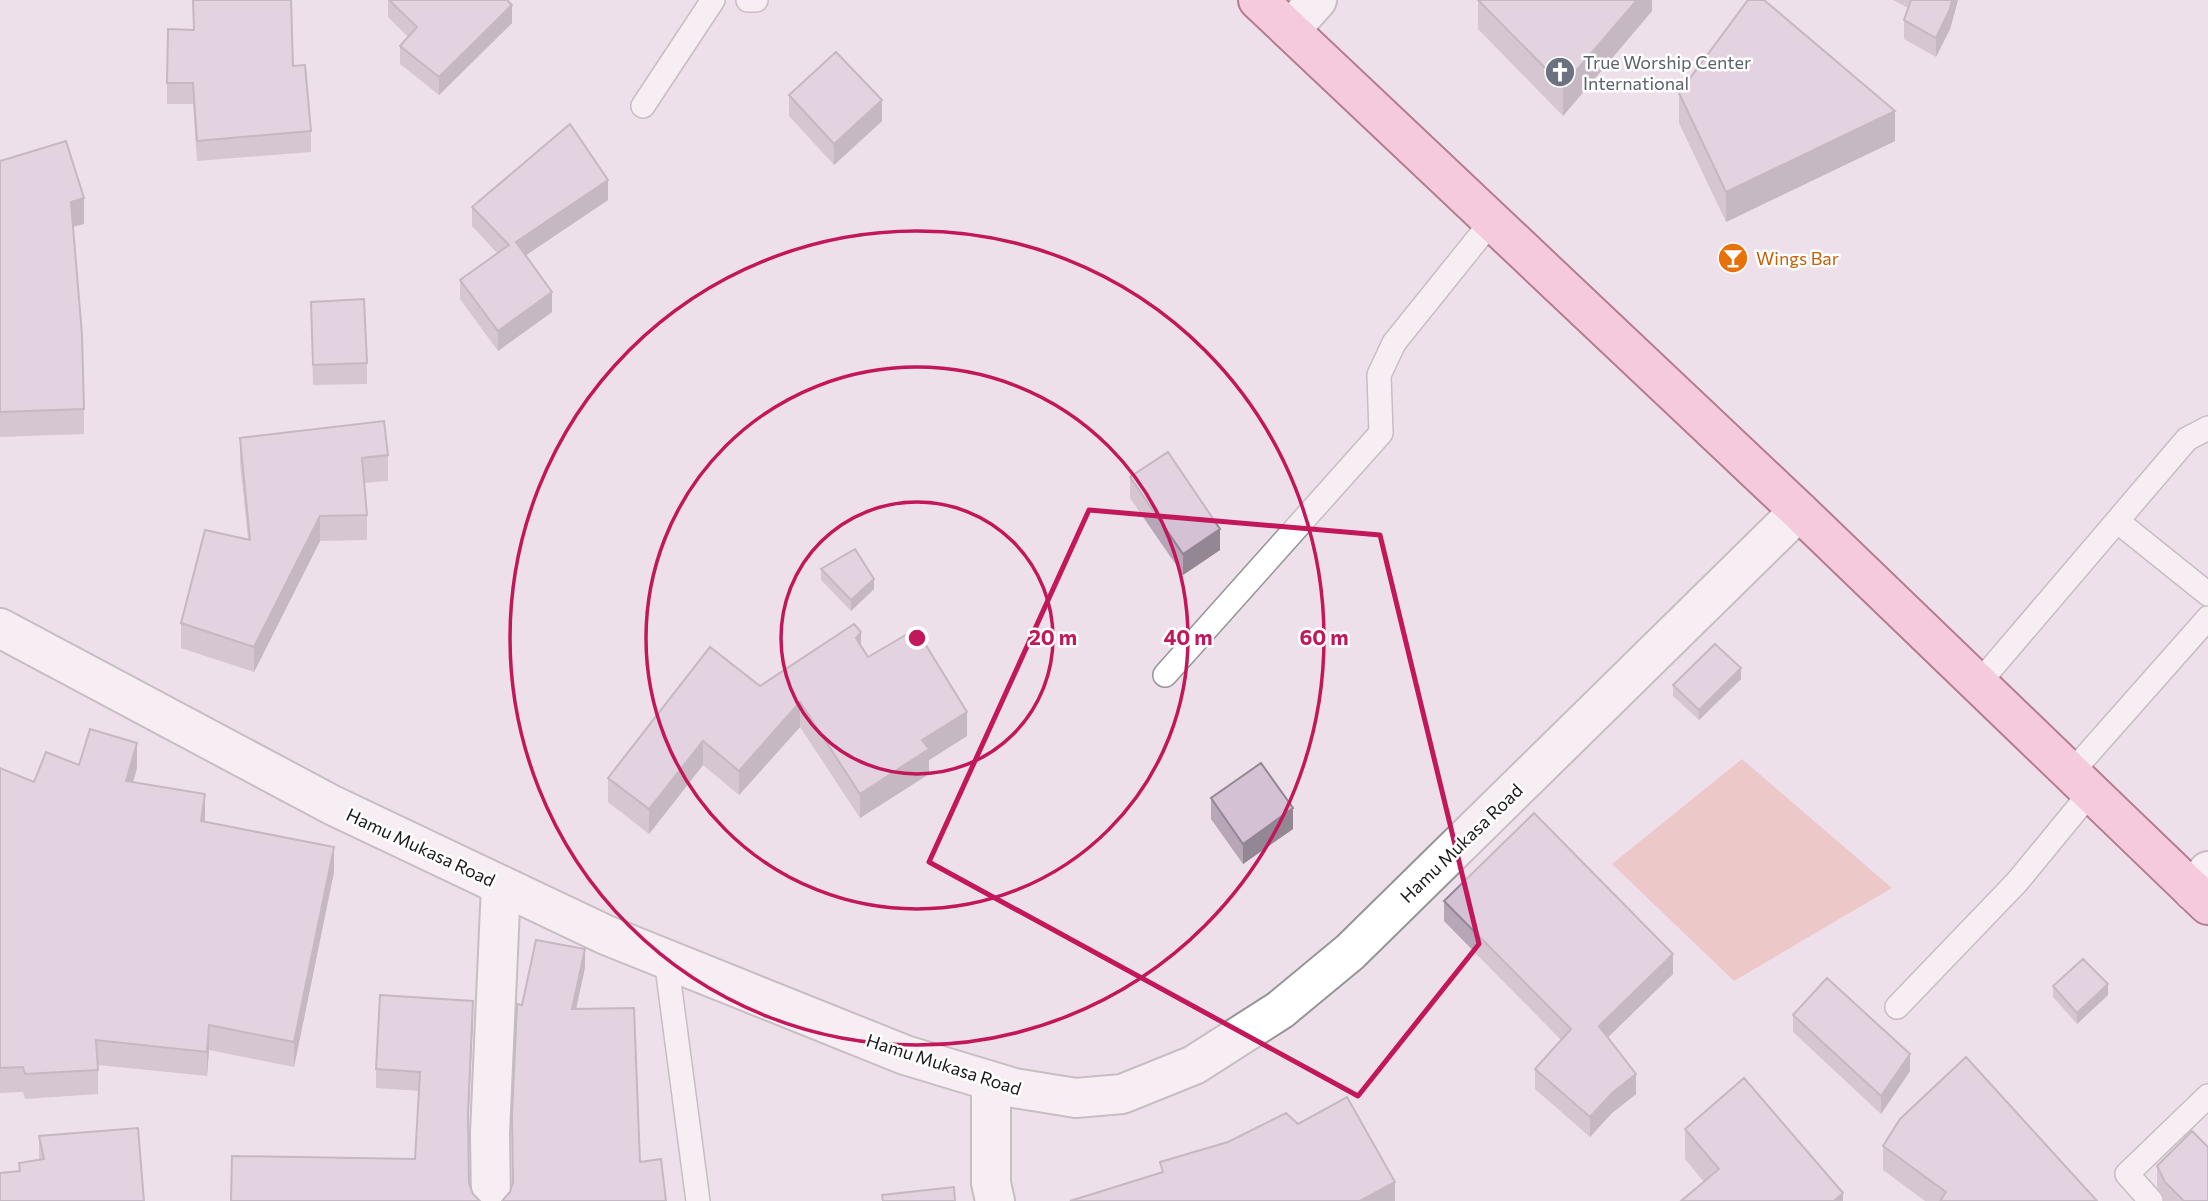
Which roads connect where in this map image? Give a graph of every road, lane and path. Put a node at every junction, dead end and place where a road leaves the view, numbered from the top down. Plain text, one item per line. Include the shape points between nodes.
1 (713, 0) edge
2 (748, 0) edge
3 (756, 0) edge
4 (1258, 0) edge
5 (1317, 0) edge
6 (1290, 30) junction
7 (643, 106) dead end
8 (1492, 221) junction
9 (2208, 428) edge
10 (1800, 511) junction
11 (2117, 521) junction
12 (2208, 594) edge
13 (2208, 618) edge
14 (0, 628) edge
15 (1165, 675) dead end
16 (1978, 684) junction
17 (2081, 782) junction
18 (501, 885) junction
19 (2203, 889) edge
20 (666, 959) junction
21 (1897, 1007) dead end
22 (991, 1082) junction
23 (2208, 1096) edge
24 (491, 1201) edge
25 (698, 1201) edge
26 (995, 1201) edge
27 (2151, 1201) edge

1 - 7 lane
2 - 3 lane
4 - 6 main road
5 - 6 street
6 - 8 main road
8 - 10 main road
8 - 15 lane via 1394,343 1379,375 1381,433
9 - 11 lane via 2187,439
10 - 16 main road
10 - 22 street, Hamu Mukasa Road via 1350,952 1280,1010 1194,1065 1122,1094 1076,1098
11 - 12 lane
11 - 16 lane
13 - 17 lane
14 - 18 street, Hamu Mukasa Road via 332,805
16 - 17 main road
17 - 19 main road
17 - 21 lane via 2017,882
18 - 20 street, Hamu Mukasa Road
18 - 24 street
20 - 22 street, Hamu Mukasa Road via 905,1055
20 - 25 lane
22 - 26 street
23 - 27 lane via 2127,1174

